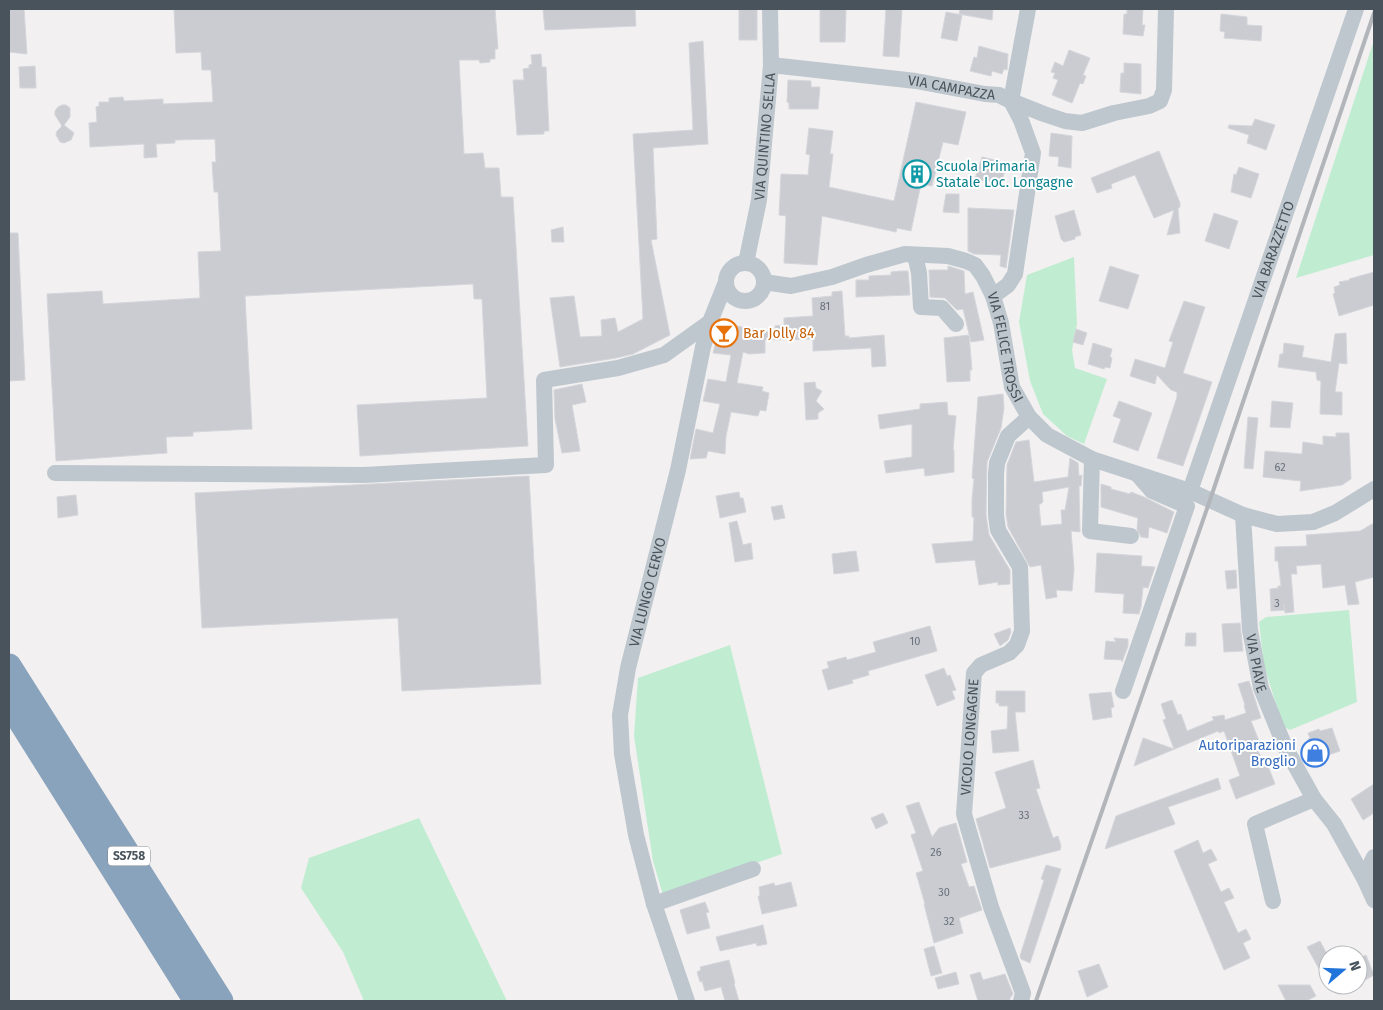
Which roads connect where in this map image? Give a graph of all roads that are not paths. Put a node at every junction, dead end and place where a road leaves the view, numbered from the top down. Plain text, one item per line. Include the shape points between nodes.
1 (770, 9) edge
2 (1028, 9) edge
3 (1166, 9) edge
4 (1356, 9) edge
5 (771, 65) junction
6 (1011, 101) junction
7 (914, 255) junction
8 (746, 263) junction
9 (726, 282) junction
10 (764, 282) junction
11 (993, 296) junction
12 (743, 301) junction
13 (717, 304) junction
14 (710, 322) junction
15 (956, 324) dead end
16 (1029, 417) junction
17 (1092, 459) junction
18 (55, 473) dead end
19 (1137, 474) junction
20 (1374, 489) edge
21 (1190, 491) junction
22 (1243, 515) junction
23 (1131, 536) dead end
24 (9, 666) edge
25 (1123, 691) dead end
26 (9, 703) edge
27 (1314, 799) junction
28 (1374, 857) edge
29 (753, 869) dead end
30 (1364, 878) junction
31 (1374, 900) edge
32 (1273, 901) dead end
33 (654, 904) junction
34 (196, 1001) edge
35 (221, 1001) edge
36 (687, 1001) edge
37 (1021, 1001) edge

1 - 5 street, VIA QUINTINO SELLA
2 - 6 street
3 - 6 street via 1164,90 1160,101 1082,123 1066,121
4 - 21 street, VIA BARAZZETTO
5 - 6 street, VIA CAMPAZZA via 916,81 999,95
5 - 8 street, VIA QUINTINO SELLA via 759,200
6 - 11 street, VIA CAMPAZZA via 1033,153 1015,274 1008,285
7 - 10 street, VIA FELICE TROSSI via 905,254 791,286
7 - 11 street, VIA FELICE TROSSI via 948,256 966,261 979,271
7 - 15 street via 919,273 921,307 942,308
8 - 9 street via 730,270
8 - 10 street via 761,271
9 - 12 street via 733,297
9 - 13 street, VIA LUNGO CERVO
10 - 12 street via 756,298
11 - 16 street, VIA FELICE TROSSI via 1012,387
12 - 13 street
13 - 14 street, VIA LUNGO CERVO
14 - 18 street via 664,355 618,368 544,380 546,465 364,475
14 - 33 street, VIA LUNGO CERVO via 678,470 623,690 620,715 622,754 636,835
16 - 17 street, VIA FELICE TROSSI via 1047,435
16 - 37 street, VICOLO LONGAGNE via 1008,436 996,474 998,530 1020,567 1022,631 1017,645 1009,653 981,665 974,673 964,814 991,907 1023,993
17 - 19 street, VIA FELICE TROSSI
17 - 23 street via 1090,531
19 - 21 street, VIA FELICE TROSSI
19 - 25 street, VIA FELICE TROSSI via 1152,491 1187,506
20 - 22 street, VIA FELICE TROSSI via 1336,513 1313,522 1277,524
21 - 22 street, VIA FELICE TROSSI
22 - 27 street, VIA PIAVE via 1250,630 1261,688 1285,747
24 - 35 highway, SS758
26 - 34 highway, SS758
27 - 30 street, VIA PIAVE via 1334,824
27 - 32 street via 1255,824
28 - 30 street
29 - 33 street
30 - 31 street, VIA PIAVE
33 - 36 street, VIA LUNGO CERVO

